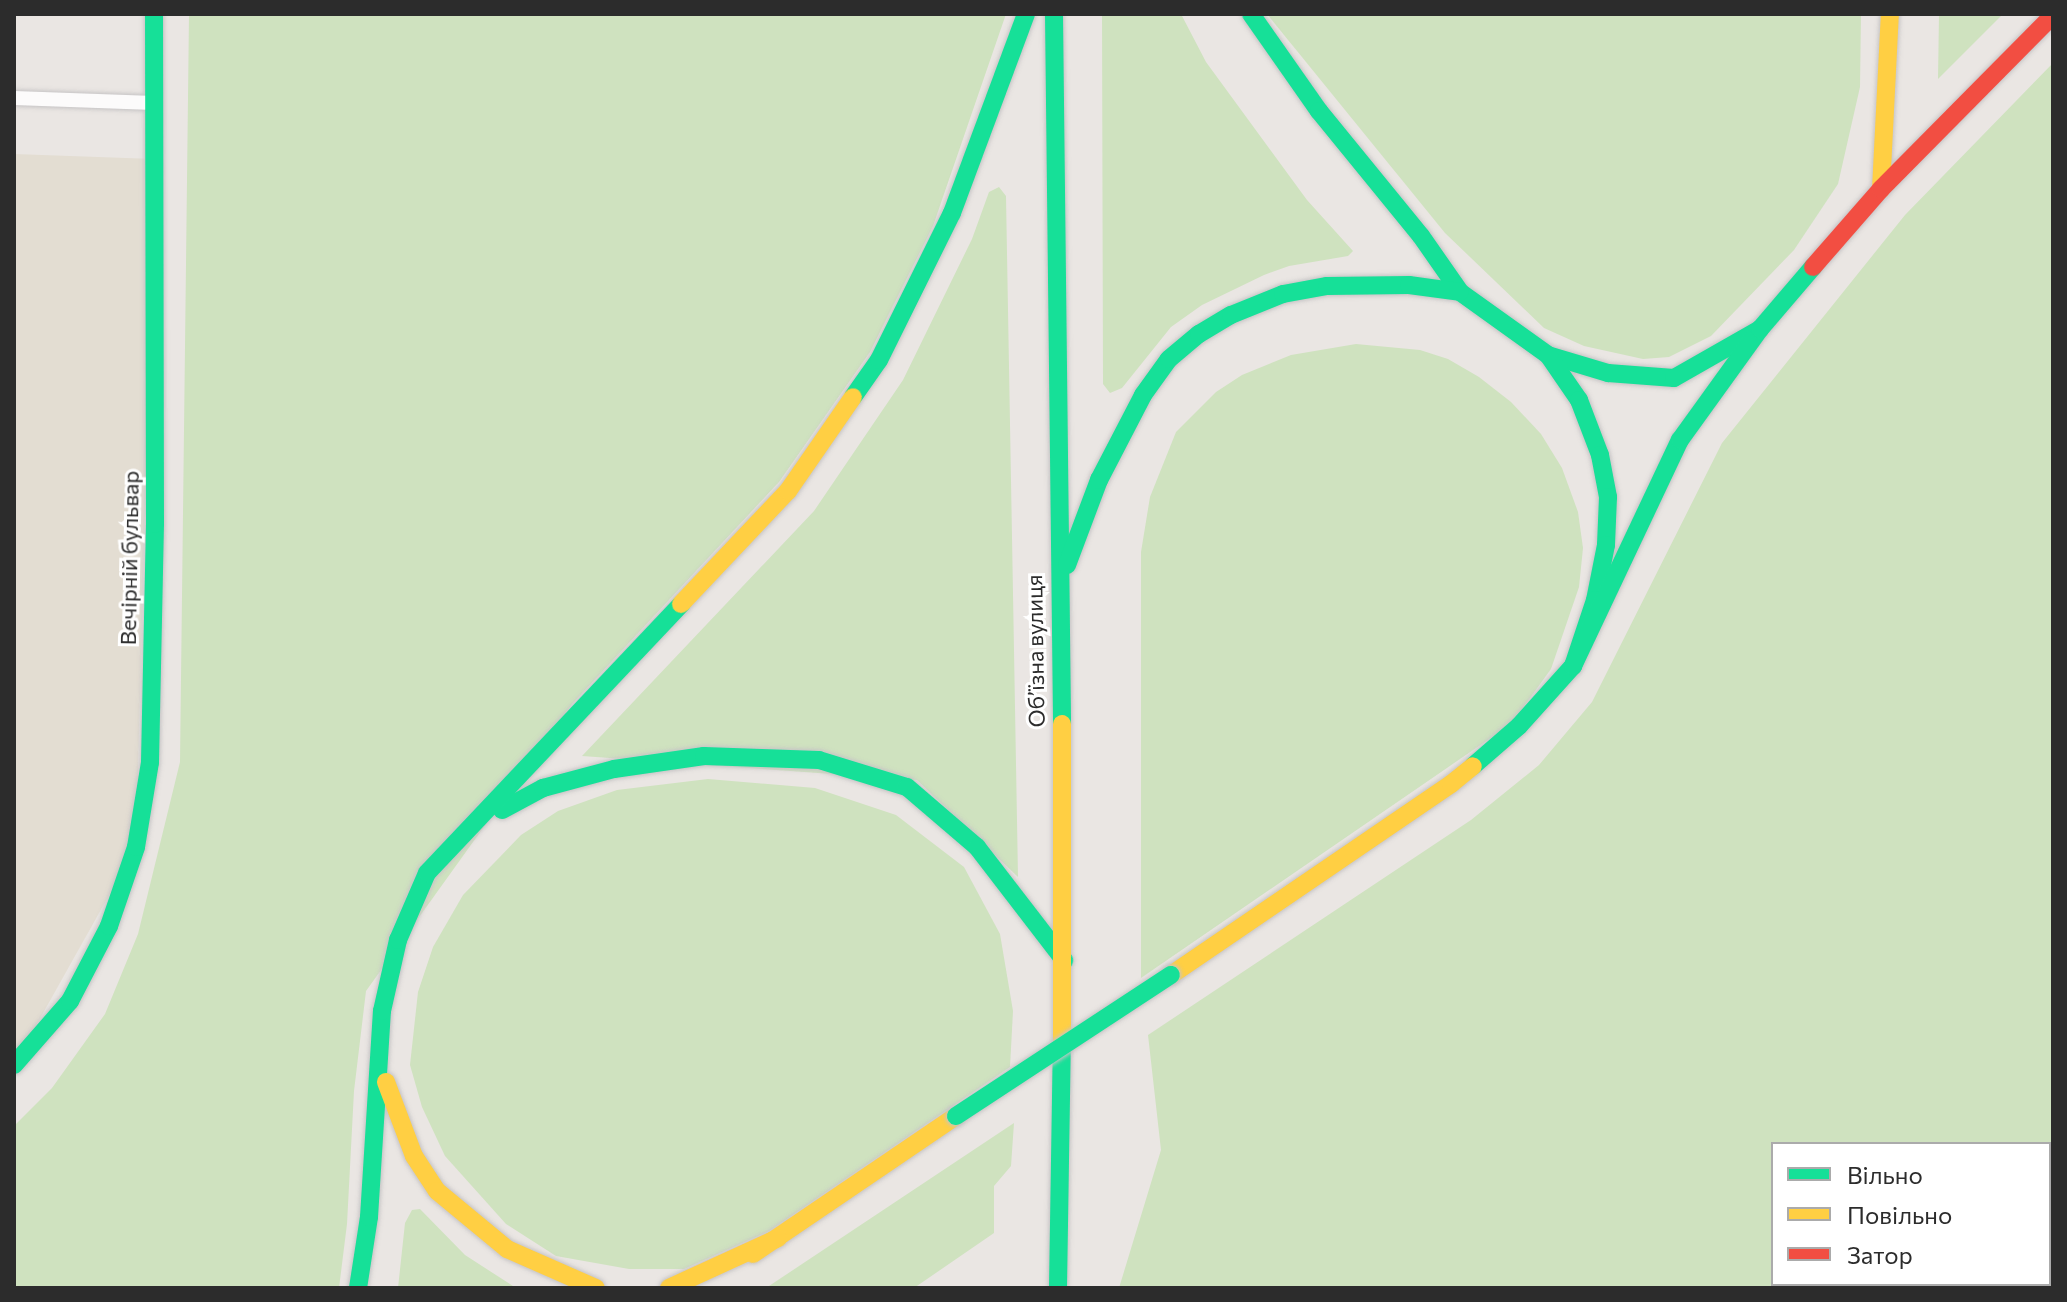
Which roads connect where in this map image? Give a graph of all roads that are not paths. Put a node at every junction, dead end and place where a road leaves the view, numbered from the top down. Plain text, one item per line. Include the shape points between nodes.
1 (154, 14) edge
2 (1026, 14) edge
3 (1054, 14) edge
4 (1251, 14) edge
5 (1890, 14) edge
6 (2053, 15) edge
7 (14, 98) edge
8 (154, 103) junction
9 (1881, 189) junction
10 (1460, 292) junction
11 (1760, 329) junction
12 (1548, 355) junction
13 (1057, 588) junction
14 (1573, 666) junction
15 (475, 824) junction
16 (1064, 960) junction
17 (14, 1065) edge
18 (381, 1068) junction
19 (778, 1238) junction
20 (358, 1288) edge
21 (596, 1288) edge
22 (669, 1288) edge
23 (700, 1288) edge
24 (1058, 1288) edge

1 - 8 main road, Вечірній бульвар
2 - 15 main road via 952,213 879,360 788,491
3 - 13 main road, Обʼїзна вулиця
4 - 10 main road
5 - 9 main road
6 - 9 main road
7 - 8 lane
8 - 17 main road, Вечірній бульвар via 150,762 136,847 109,926 70,1001
9 - 11 main road
10 - 12 main road
10 - 13 main road via 1409,285 1327,286 1283,294 1199,334 1169,359 1143,395 1099,480
11 - 12 main road via 1674,378 1619,375
11 - 14 main road via 1680,440
12 - 14 main road via 1579,400 1600,455 1608,497 1606,545 1595,600
13 - 16 main road, Обʼїзна вулиця
14 - 19 main road, bridge via 1519,726 1451,784
15 - 16 main road via 543,788 614,769 704,756 819,760 907,787 977,847
15 - 18 main road via 427,873 398,940 382,1011
16 - 24 main road, Обʼїзна вулиця
18 - 20 main road
18 - 21 main road via 414,1156 437,1191 507,1249
19 - 22 main road
19 - 23 main road

